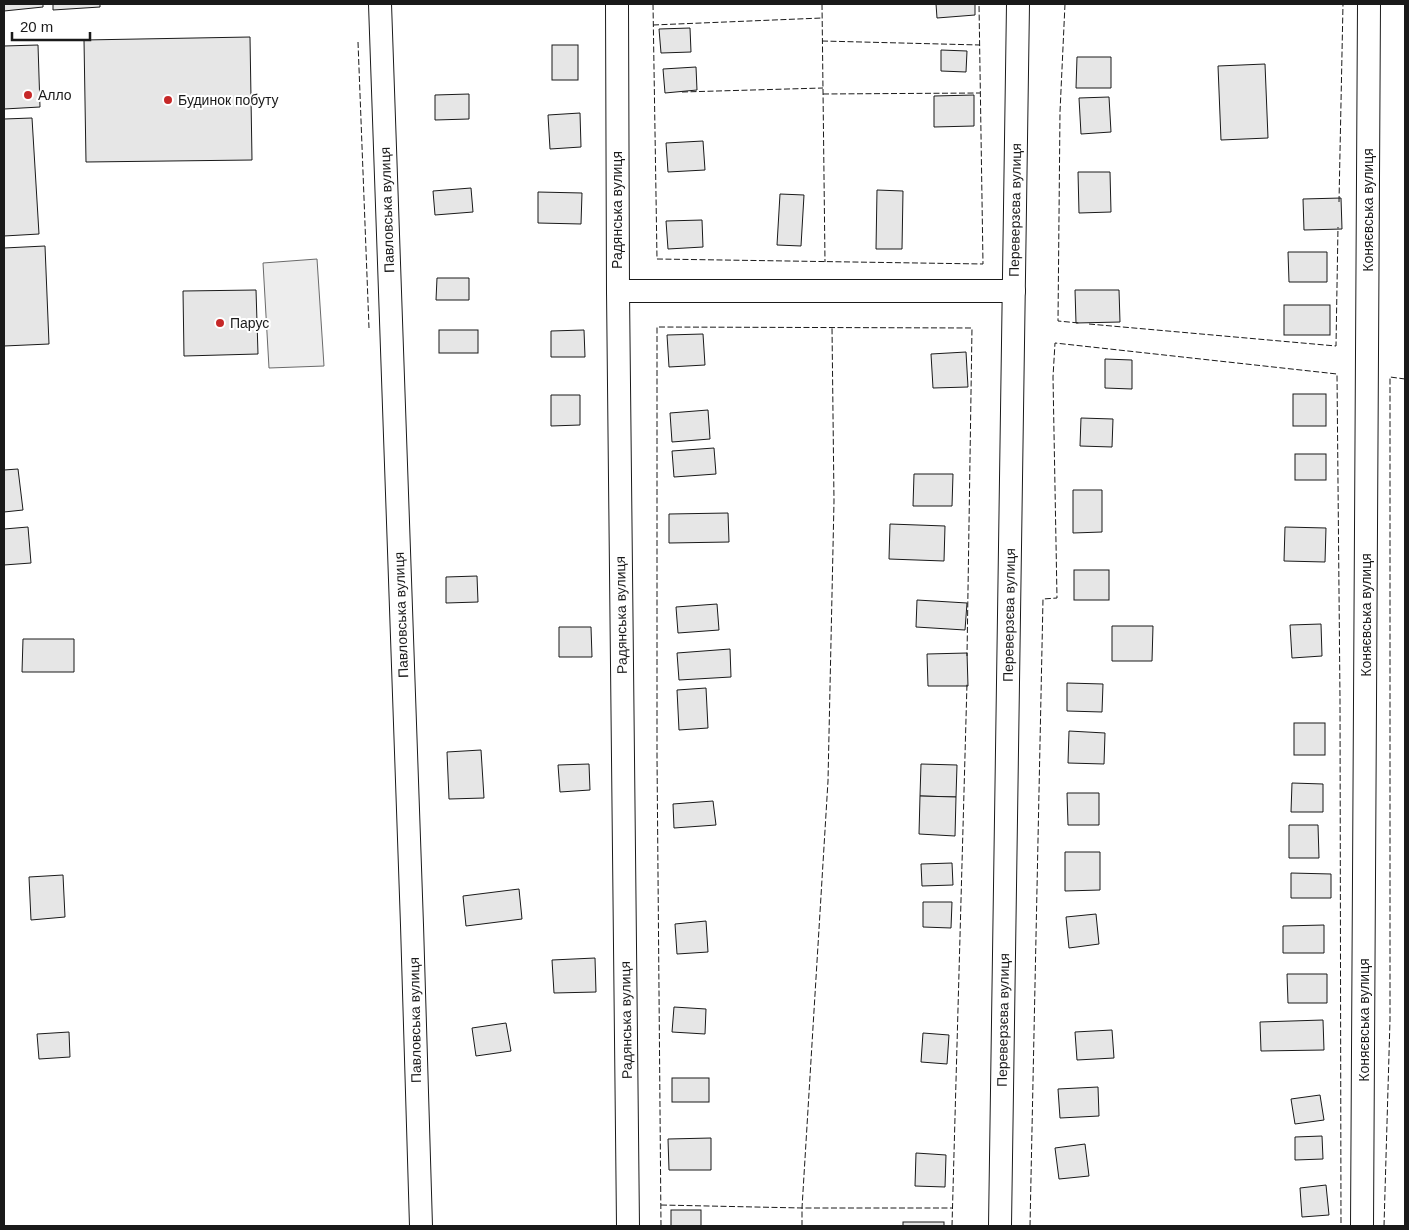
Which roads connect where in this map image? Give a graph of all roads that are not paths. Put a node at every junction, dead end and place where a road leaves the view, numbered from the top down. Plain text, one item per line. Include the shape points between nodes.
1 (380, 4) edge
2 (617, 4) edge
3 (1018, 4) edge
4 (1369, 4) edge
5 (618, 291) junction
6 (1014, 291) junction
7 (421, 1226) edge
8 (628, 1226) edge
9 (1000, 1226) edge
10 (1362, 1226) edge

1 - 7 street, Павловська вулиця
2 - 5 street, Радянська вулиця
3 - 6 street, Переверзєва вулиця
4 - 10 street, Коняєвська вулиця
5 - 6 street
5 - 8 street, Радянська вулиця
6 - 9 street, Переверзєва вулиця

